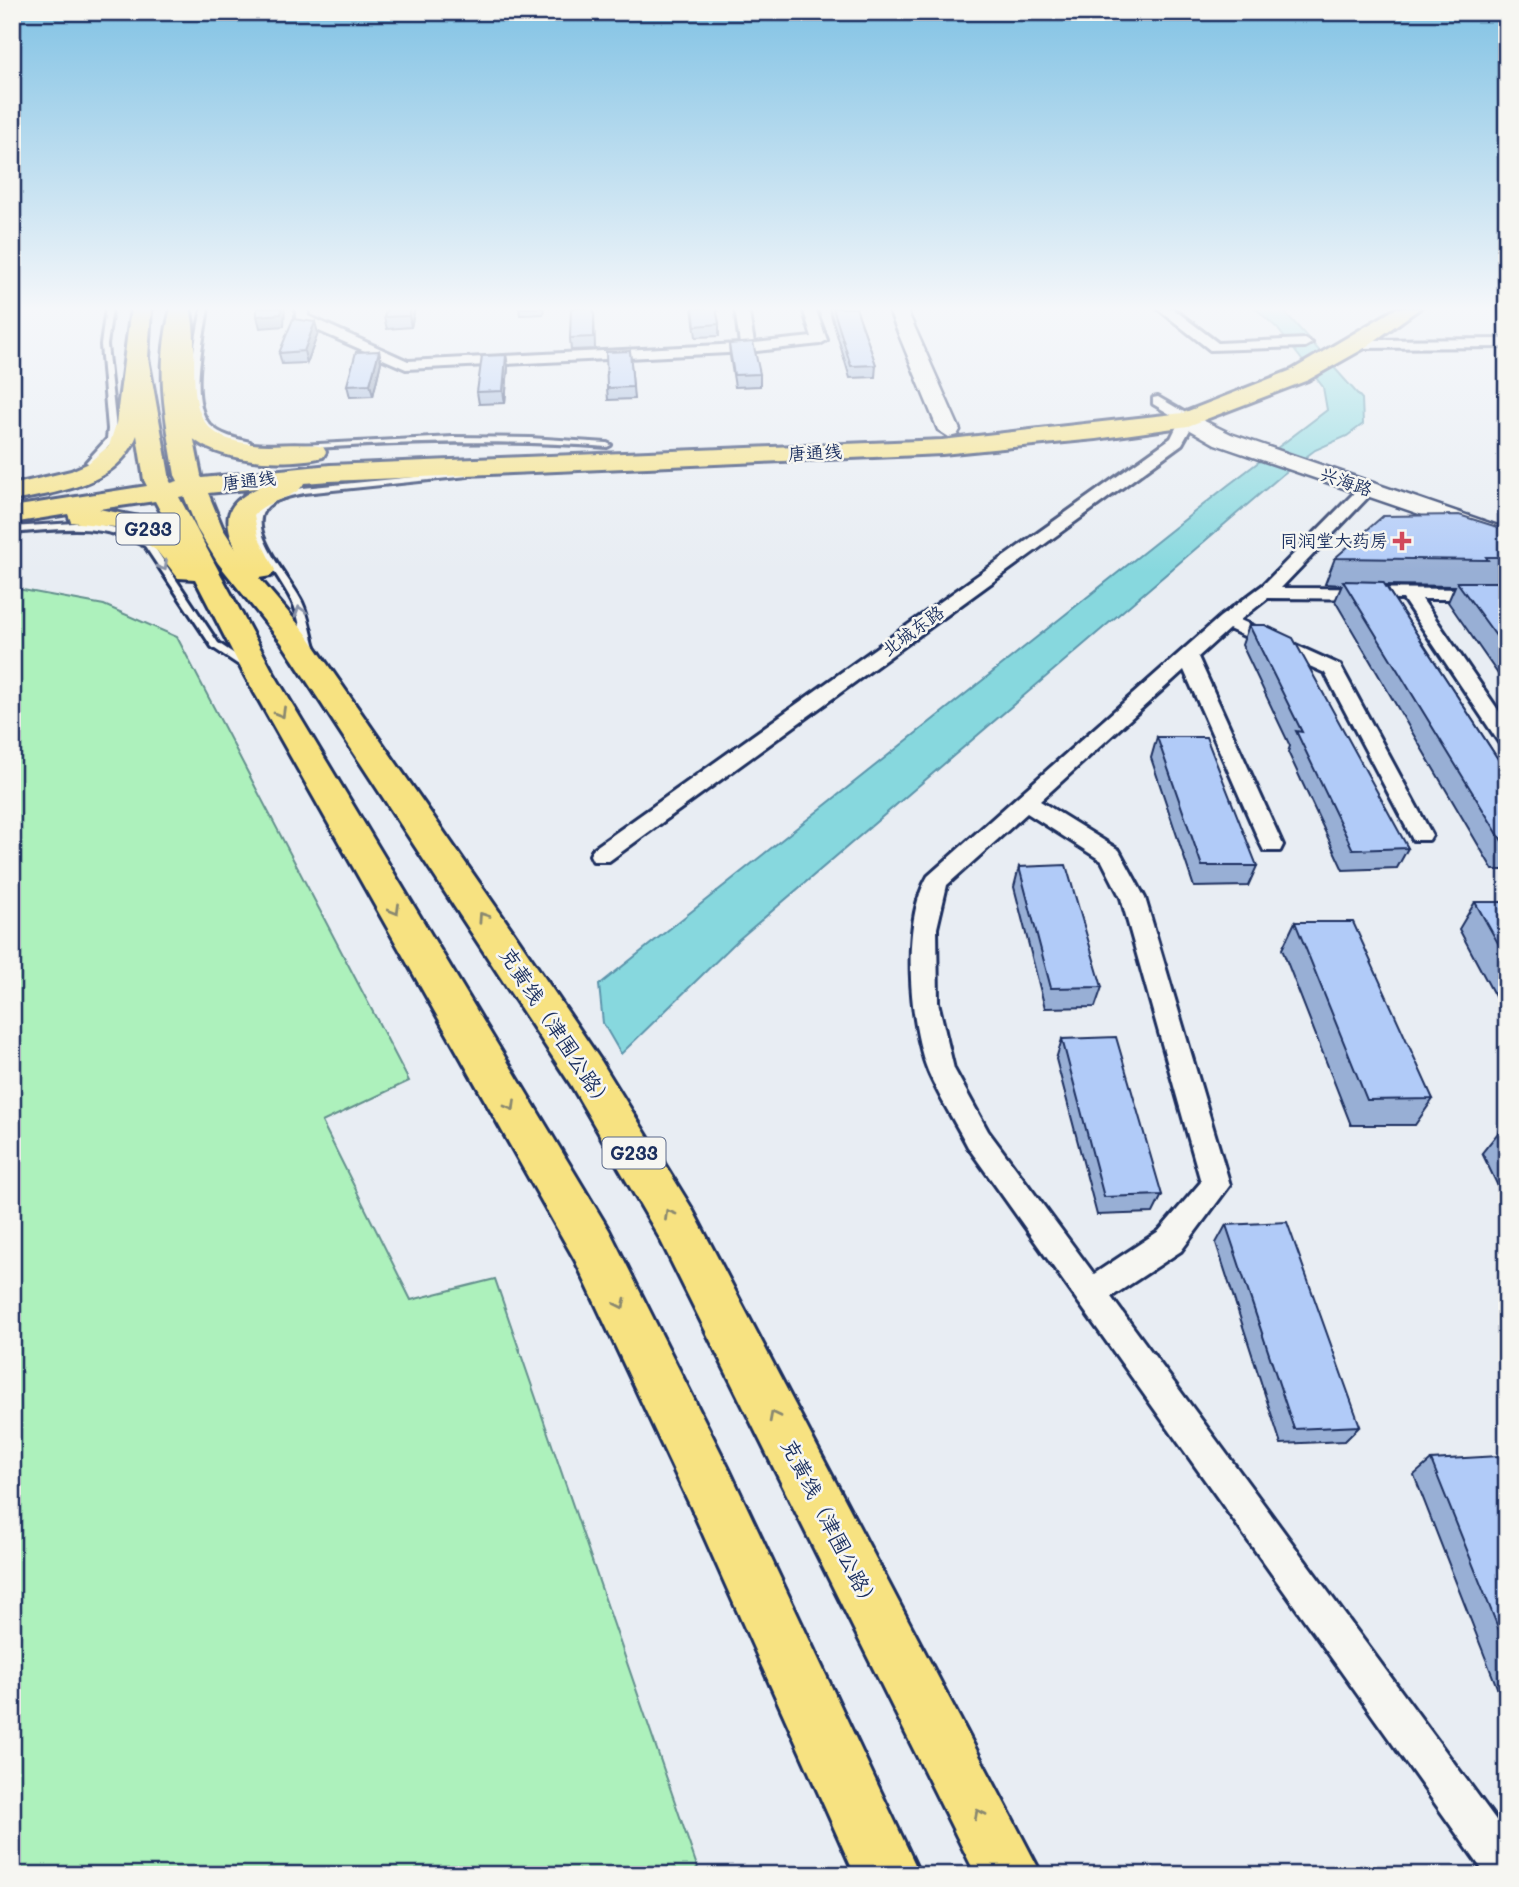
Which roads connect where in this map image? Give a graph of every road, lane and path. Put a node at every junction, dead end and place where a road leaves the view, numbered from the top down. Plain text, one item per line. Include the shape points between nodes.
1 (111, 396) edge
2 (129, 396) edge
3 (149, 396) edge
4 (172, 396) edge
5 (185, 396) edge
6 (198, 396) edge
7 (935, 396) edge
8 (1173, 396) edge
9 (1246, 396) edge
10 (1158, 401) junction
11 (1188, 419) junction
12 (949, 430) junction
13 (505, 448) junction
14 (610, 454) junction
15 (468, 466) junction
16 (175, 483) junction
17 (12, 486) edge
18 (1367, 489) junction
19 (12, 493) edge
20 (12, 503) edge
21 (12, 515) edge
22 (12, 523) edge
23 (12, 530) edge
24 (1507, 537) edge
25 (1264, 593) junction
26 (1409, 594) junction
27 (1507, 594) edge
28 (1227, 621) junction
29 (237, 633) junction
30 (294, 638) junction
31 (1188, 656) junction
32 (259, 674) junction
33 (320, 677) junction
34 (1507, 739) edge
35 (1025, 802) junction
36 (1421, 835) dead end
37 (1272, 845) dead end
38 (601, 855) dead end
39 (1090, 1294) junction
40 (1507, 1870) edge
41 (888, 1875) edge
42 (1010, 1875) edge

1 - 17 lane via 111,440 93,461 77,470
2 - 19 main road via 126,434 113,457 61,482
3 - 16 main road
4 - 16 main road
5 - 13 main road via 194,429 212,442 239,450
6 - 14 lane via 205,425 229,439 272,448 449,440 567,441
7 - 12 street
8 - 10 main road, 唐通线
9 - 11 main road, 唐通线
10 - 11 street
10 - 12 main road, 唐通线 via 1084,417
11 - 14 main road, 唐通线 via 1019,442
11 - 18 street, 兴海路 via 1223,439
11 - 38 street, 北城东路 via 1177,441
12 - 14 main road, 唐通线
13 - 14 main road, 唐通线
13 - 16 main road, 唐通线
14 - 15 main road, 唐通线
33 -> 14 lane via 298,603 253,524 265,505 292,491 310,488
15 - 16 main road, 唐通线
15 - 30 main road via 297,482 249,504 238,524
16 - 20 main road, G233
16 - 21 main road
16 - 29 main road, G233
16 - 30 main road, 克黄线（津围公路） / G233 via 232,564
18 - 24 street, 兴海路
18 - 25 street
22 - 29 main road, G233 via 70,516 144,527 171,548
23 -> 32 lane via 89,525 130,534 148,544 215,645
25 - 26 street
25 - 28 street
26 - 27 street
26 - 34 street
28 - 31 street
28 - 36 street via 1333,669
29 - 32 main road, G233
30 - 33 main road, 克黄线（津围公路） / G233
31 - 35 street
31 - 37 street
32 -> 41 main road, G233 via 593,1245
42 -> 33 main road, 克黄线（津围公路） / G233 via 675,1222 586,1073
35 - 39 street via 936,882 925,928 925,1002 941,1070 978,1139
35 - 39 street via 1111,856 1133,898 1216,1185 1170,1241
39 - 40 street

